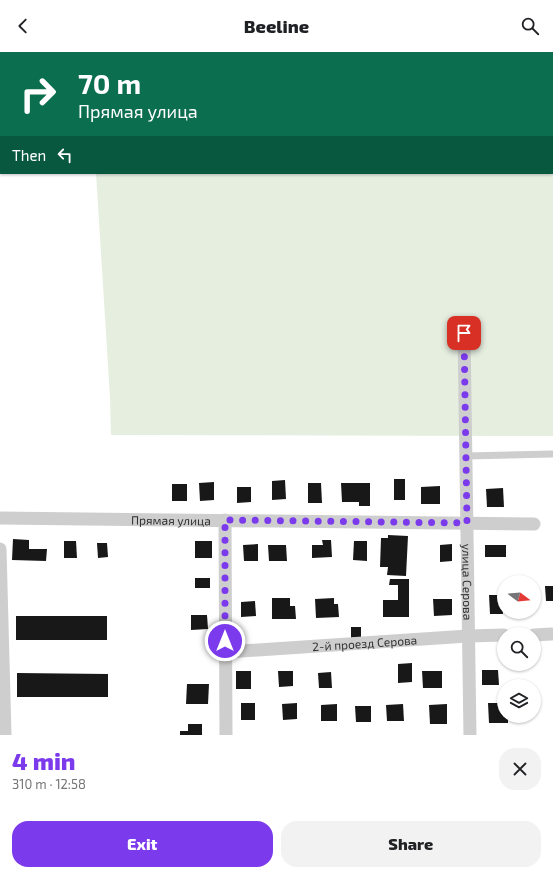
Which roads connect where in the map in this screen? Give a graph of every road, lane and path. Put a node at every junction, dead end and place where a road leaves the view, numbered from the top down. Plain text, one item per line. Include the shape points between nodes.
1 (464, 333) dead end
2 (553, 454) edge
3 (466, 456) junction
4 (0, 518) edge
5 (225, 520) junction
6 (467, 523) junction
7 (534, 524) dead end
8 (0, 549) edge
9 (551, 634) dead end
10 (497, 635) edge
11 (541, 635) edge
12 (468, 636) junction
13 (226, 652) junction
14 (5, 735) edge
15 (226, 735) edge
16 (470, 735) edge

1 - 3 street, улица Серова
2 - 3 lane
3 - 6 street, улица Серова
4 - 5 street, Прямая улица
5 - 6 street, Прямая улица
5 - 13 street
6 - 7 street, Прямая улица
6 - 12 street, улица Серова
8 - 14 street
9 - 11 street
10 - 12 street, 2-й проезд Серова
12 - 13 street, 2-й проезд Серова
12 - 16 street, улица Серова
13 - 15 street

